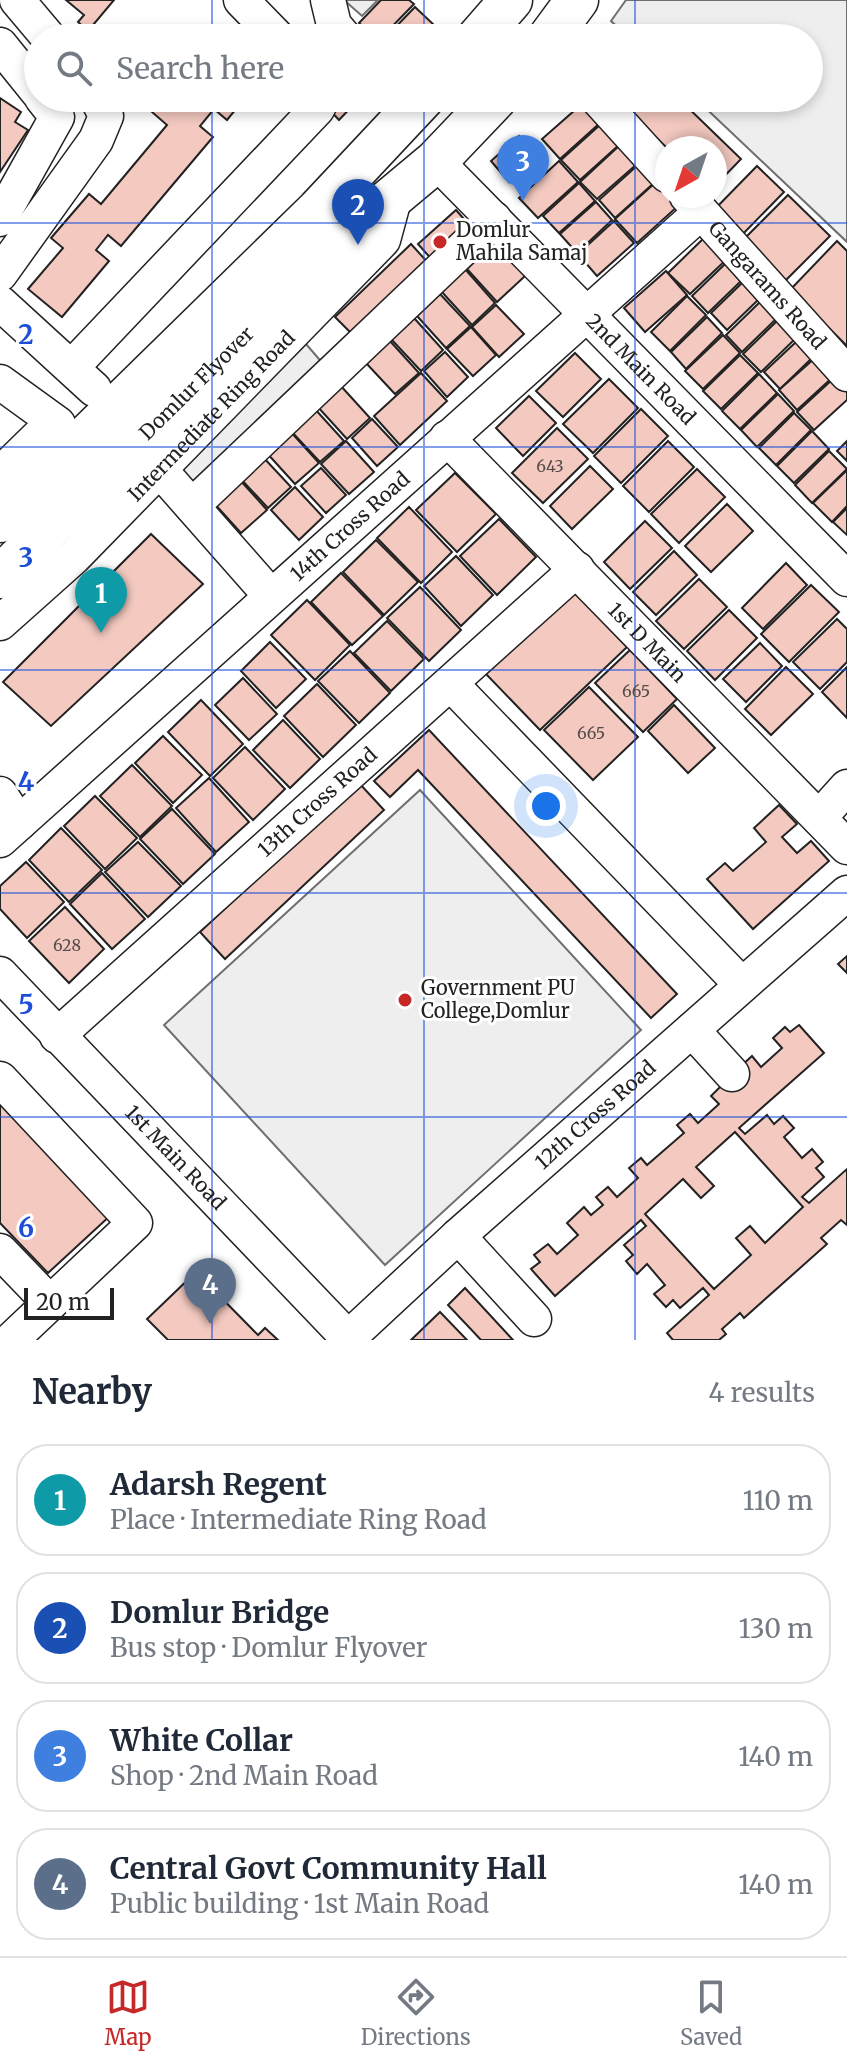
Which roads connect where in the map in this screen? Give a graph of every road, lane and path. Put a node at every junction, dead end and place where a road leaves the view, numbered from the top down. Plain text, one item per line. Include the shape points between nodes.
1 (17, 0) edge
2 (241, 0) edge
3 (328, 0) edge
4 (511, 0) edge
5 (577, 0) edge
6 (37, 24) edge
7 (264, 24) edge
8 (334, 24) edge
9 (490, 24) edge
10 (559, 24) edge
11 (0, 45) edge
12 (24, 75) edge
13 (53, 112) edge
14 (104, 112) edge
15 (314, 112) edge
16 (403, 112) edge
17 (483, 112) edge
18 (610, 112) edge
19 (369, 158) junction
20 (436, 161) junction
21 (655, 162) edge
22 (396, 192) junction
23 (690, 208) edge
24 (698, 208) edge
25 (0, 219) edge
26 (494, 219) junction
27 (0, 274) edge
28 (0, 303) edge
29 (587, 314) junction
30 (847, 374) edge
31 (83, 378) junction
32 (0, 382) edge
33 (58, 424) junction
34 (447, 438) junction
35 (160, 470) junction
36 (0, 480) edge
37 (192, 506) junction
38 (0, 521) edge
39 (577, 569) junction
40 (0, 577) edge
41 (847, 579) edge
42 (270, 595) junction
43 (0, 623) edge
44 (451, 684) junction
45 (847, 787) edge
46 (0, 794) edge
47 (819, 818) junction
48 (10, 832) edge
49 (847, 847) edge
50 (847, 893) edge
51 (0, 974) edge
52 (742, 985) junction
53 (692, 1030) junction
54 (57, 1036) junction
55 (732, 1074) dead end
56 (0, 1079) edge
57 (458, 1236) junction
58 (0, 1251) edge
59 (50, 1303) junction
60 (534, 1319) dead end
61 (0, 1333) edge
62 (348, 1339) edge
63 (9, 1340) edge

1 - 6 street
2 - 7 street
3 - 8 street
4 - 9 main road
5 - 10 main road
11 - 12 street
13 - 25 street via 57,117
14 - 27 street via 96,140
15 - 31 street
16 - 19 main road, Domlur Flyover
17 - 20 main road, Domlur Flyover
18 - 21 street
19 - 31 main road via 309,182
19 - 38 main road, Domlur Flyover
20 - 22 main road, Domlur Flyover
20 - 26 street, 2nd Main Road
22 - 35 street, Intermediate Ring Road via 383,240
22 - 40 main road, Domlur Flyover
23 - 29 street, 14th Cross Road
24 - 30 street, Gangarams Road
26 - 29 street, 2nd Main Road
26 - 37 street
28 - 31 street
29 - 34 street, 14th Cross Road
29 - 41 street, 2nd Main Road
31 - 33 main road
32 - 33 street
33 - 36 main road
34 - 39 street, 1st D Main
34 - 42 street, 14th Cross Road
35 - 37 street
35 - 43 street, Intermediate Ring Road
37 - 42 street
39 - 44 street, 13th Cross Road
39 - 47 street, 1st D Main
42 - 48 street, 14th Cross Road
44 - 52 street
44 - 54 street, 13th Cross Road
45 - 47 street
46 - 48 street
47 - 49 street, 1st D Main
50 - 52 street, 12th Cross Road
51 - 54 street, 1st Main Road
52 - 53 street, 12th Cross Road
53 - 55 street
53 - 57 street, 12th Cross Road
54 - 62 street, 1st Main Road
56 - 59 street via 135,1223
57 - 60 street
57 - 62 street, 12th Cross Road
58 - 59 street
59 - 63 street
61 - 63 street

